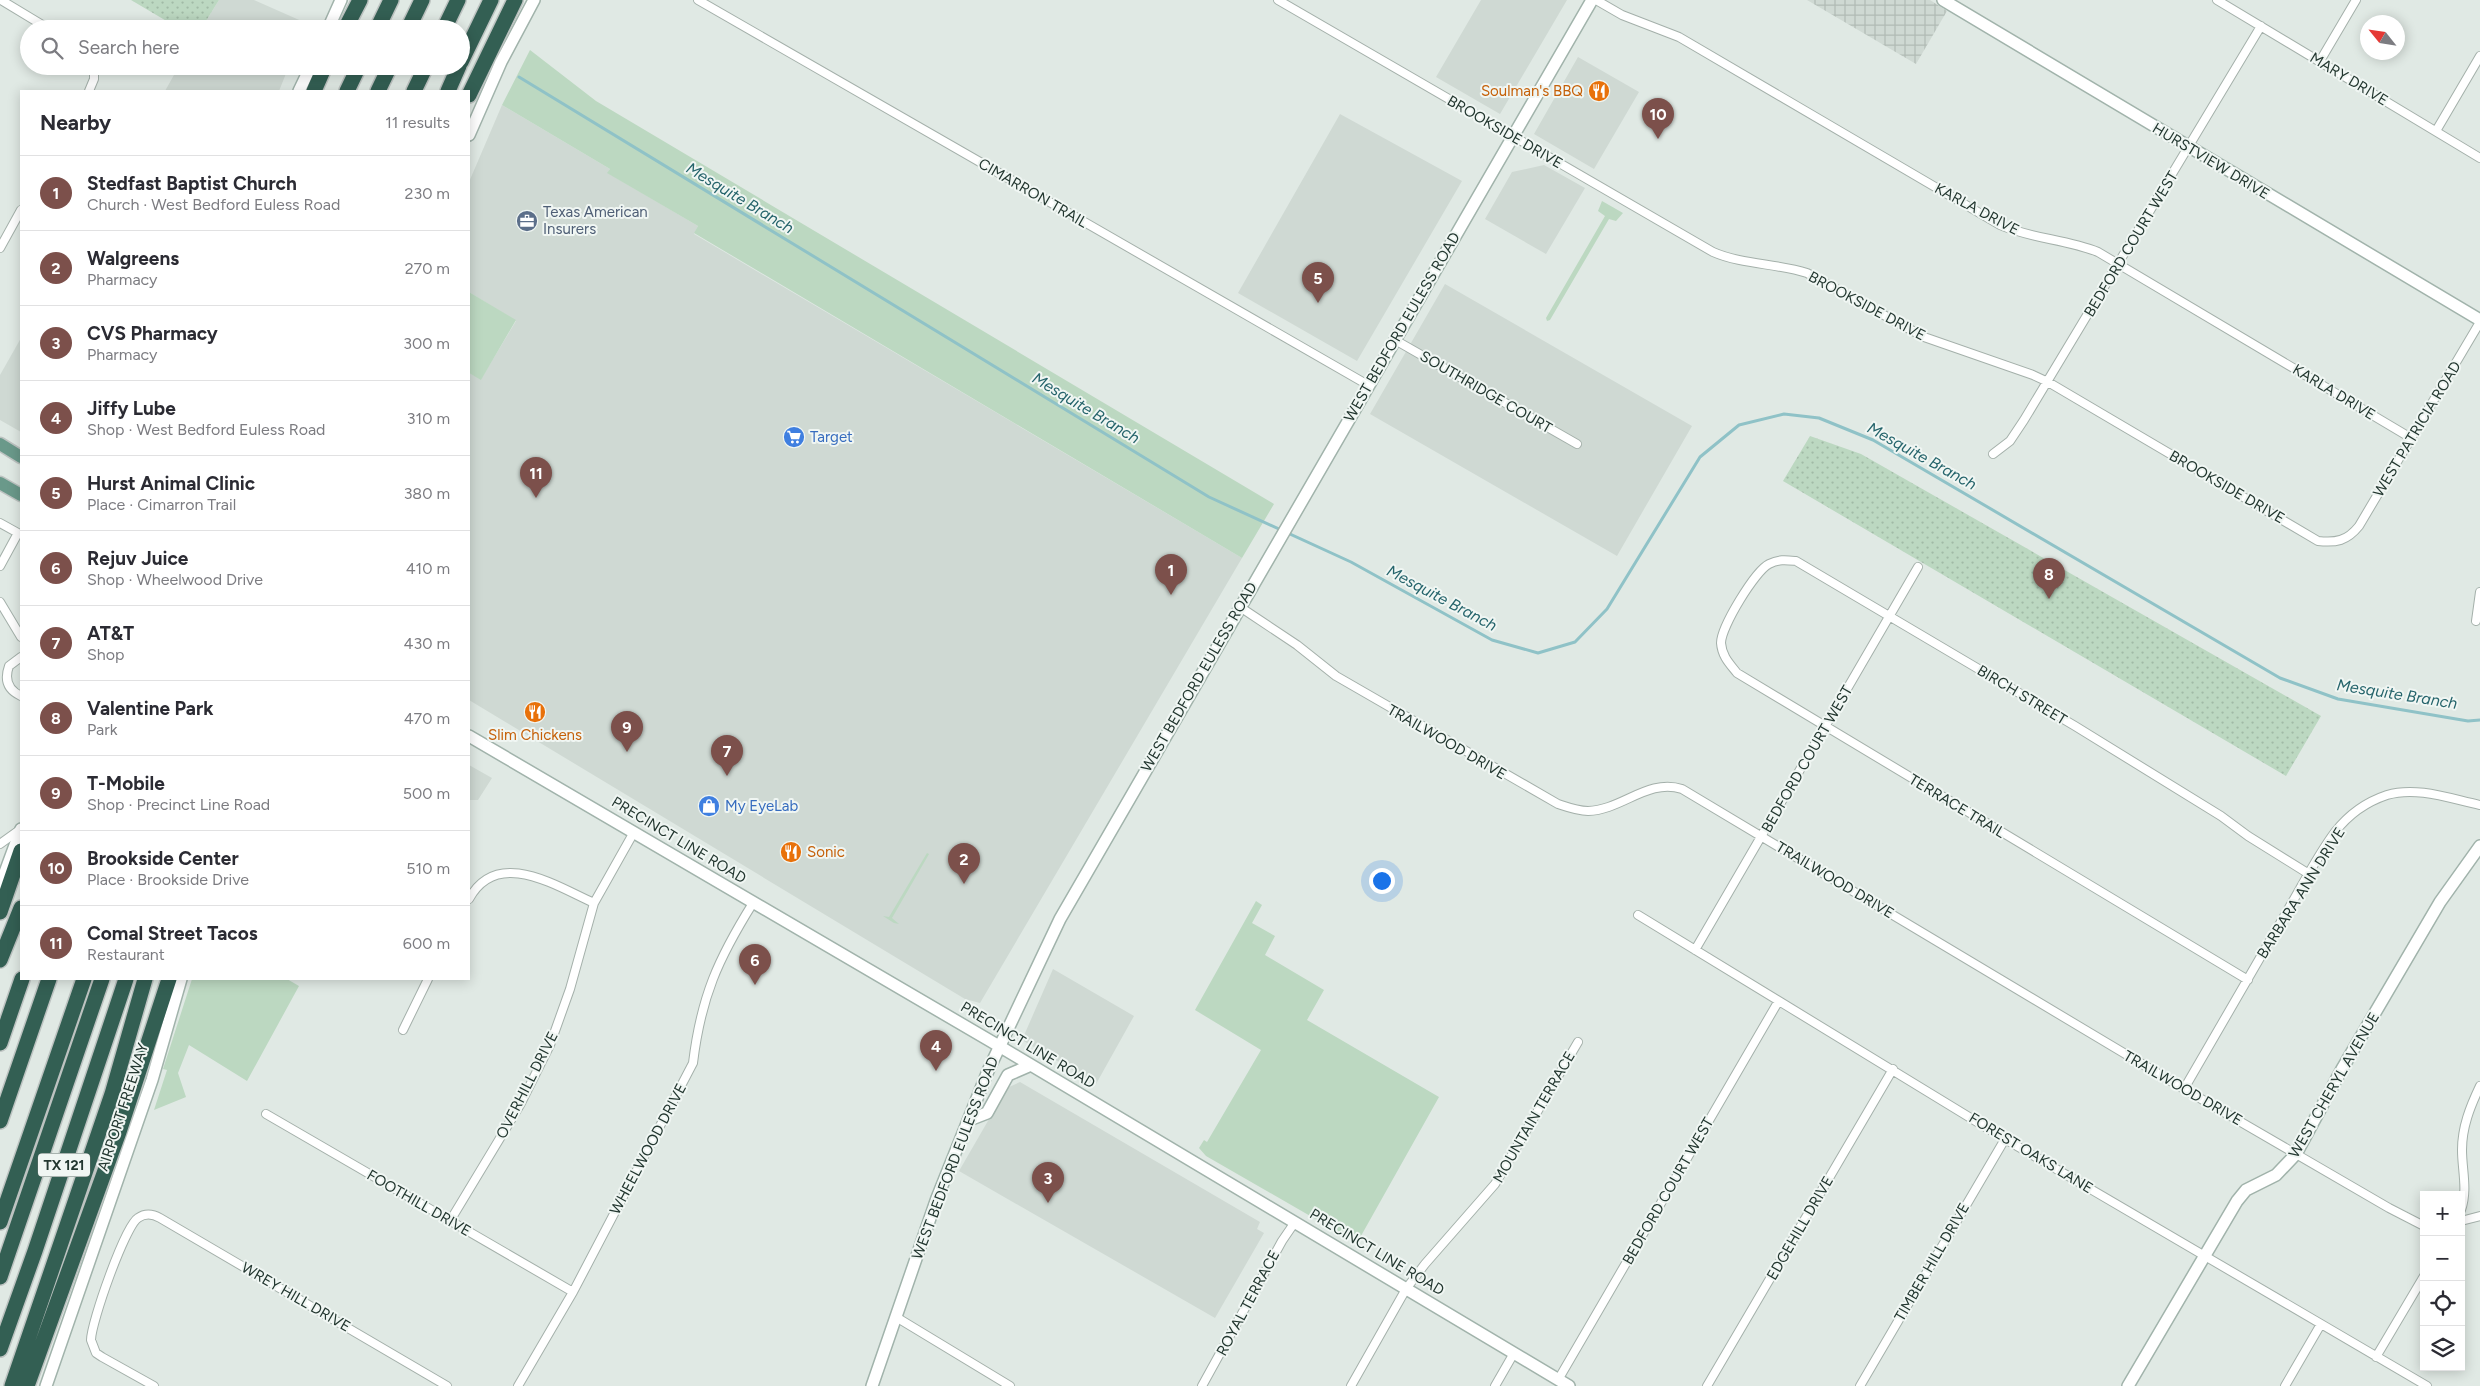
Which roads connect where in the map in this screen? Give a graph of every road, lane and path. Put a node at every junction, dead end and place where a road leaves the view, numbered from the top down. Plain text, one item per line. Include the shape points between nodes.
1 (1, 0) edge
2 (341, 0) edge
3 (360, 0) edge
4 (391, 0) edge
5 (422, 0) edge
6 (458, 0) edge
7 (491, 0) edge
8 (515, 0) edge
9 (534, 0) edge
10 (698, 0) edge
11 (1278, 0) edge
12 (1592, 0) edge
13 (1596, 0) edge
14 (1943, 0) edge
15 (2217, 0) edge
16 (2356, 0) edge
17 (34, 20) edge
18 (332, 20) edge
19 (350, 20) edge
20 (381, 20) edge
21 (412, 20) edge
22 (448, 20) edge
23 (2261, 26) junction
24 (470, 43) edge
25 (2480, 56) edge
26 (2320, 61) junction
27 (94, 75) edge
28 (307, 75) edge
29 (321, 75) edge
30 (355, 75) edge
31 (386, 75) edge
32 (422, 75) edge
33 (455, 75) edge
34 (89, 90) edge
35 (299, 90) edge
36 (314, 90) edge
37 (347, 90) edge
38 (378, 90) edge
39 (414, 90) edge
40 (448, 90) edge
41 (470, 93) edge
42 (2436, 131) junction
43 (470, 133) edge
44 (1513, 136) junction
45 (2189, 148) junction
46 (2480, 158) edge
47 (20, 212) edge
48 (0, 248) edge
49 (2118, 263) junction
50 (2480, 321) edge
51 (1395, 340) junction
52 (2048, 382) junction
53 (1368, 386) junction
54 (2411, 438) junction
55 (0, 444) edge
56 (1577, 444) dead end
57 (1992, 454) dead end
58 (20, 456) edge
59 (0, 483) edge
60 (20, 494) edge
61 (0, 523) edge
62 (2352, 534) joint
63 (0, 566) edge
64 (1918, 567) dead end
65 (2480, 592) edge
66 (0, 602) edge
67 (1740, 602) joint
68 (1240, 607) junction
69 (1890, 616) junction
70 (2476, 621) dead end
71 (20, 635) edge
72 (20, 658) edge
73 (20, 695) edge
74 (1826, 727) junction
75 (470, 737) edge
76 (2480, 805) edge
77 (20, 830) edge
78 (20, 832) edge
79 (634, 832) junction
80 (1762, 836) junction
81 (0, 844) edge
82 (2480, 846) edge
83 (20, 854) edge
84 (2309, 874) junction
85 (0, 886) edge
86 (470, 897) edge
87 (752, 902) junction
88 (594, 903) junction
89 (20, 911) edge
90 (0, 912) edge
91 (1638, 915) dead end
92 (1695, 950) junction
93 (0, 960) edge
94 (20, 974) edge
95 (22, 980) edge
96 (49, 980) edge
97 (84, 980) edge
98 (102, 980) edge
99 (126, 980) edge
100 (145, 980) edge
101 (169, 980) edge
102 (181, 980) edge
103 (428, 980) edge
104 (2248, 980) junction
105 (1778, 1002) junction
106 (0, 1012) edge
107 (403, 1030) dead end
108 (1578, 1042) dead end
109 (0, 1043) edge
110 (999, 1046) junction
111 (1031, 1065) junction
112 (1893, 1069) junction
113 (2480, 1086) edge
114 (2184, 1089) junction
115 (266, 1114) dead end
116 (969, 1120) junction
117 (0, 1121) edge
118 (2004, 1139) junction
119 (2296, 1154) junction
120 (2464, 1191) edge
121 (2480, 1216) edge
122 (2465, 1220) edge
123 (450, 1221) junction
124 (0, 1222) edge
125 (1295, 1222) junction
126 (2420, 1224) edge
127 (2204, 1256) junction
128 (0, 1277) edge
129 (2421, 1281) edge
130 (1406, 1289) junction
131 (573, 1292) junction
132 (896, 1317) junction
133 (2321, 1324) junction
134 (0, 1349) edge
135 (1514, 1353) junction
136 (2376, 1356) junction
137 (1558, 1380) junction
138 (12, 1386) edge
139 (27, 1386) edge
140 (46, 1386) edge
141 (154, 1386) edge
142 (447, 1386) edge
143 (518, 1386) edge
144 (872, 1386) edge
145 (1010, 1386) edge
146 (1202, 1386) edge
147 (1351, 1386) edge
148 (1495, 1386) edge
149 (1569, 1386) edge
150 (1708, 1386) edge
151 (1860, 1386) edge
152 (2128, 1386) edge
153 (2285, 1386) edge
154 (2427, 1386) edge

1 - 17 street
2 - 18 main road
3 - 19 highway
4 - 20 highway
5 - 21 highway
6 - 22 highway
7 - 24 highway
8 - 41 highway
9 - 43 main road
10 - 53 street, CIMARRON TRAIL
11 - 44 street, BROOKSIDE DRIVE
12 - 44 main road, WEST BEDFORD EULESS ROAD
13 - 49 street, KARLA DRIVE via 1622,15 1679,37 2000,225 2034,237 2082,246
14 - 45 main road, HURSTVIEW DRIVE
15 - 23 street, MARY DRIVE
16 - 26 street
23 - 26 street, MARY DRIVE
23 - 45 street, BEDFORD COURT WEST
25 - 42 street
26 - 42 street, MARY DRIVE
27 - 34 street
28 - 35 main road
29 - 36 highway
30 - 37 highway
31 - 38 highway
32 - 39 highway
33 - 40 highway
42 - 46 street, MARY DRIVE
44 - 51 main road, WEST BEDFORD EULESS ROAD
44 - 52 street, BROOKSIDE DRIVE via 1713,252 1740,262 1791,268 1808,274 1924,337
45 - 49 street, BEDFORD COURT WEST
45 - 50 main road, HURSTVIEW DRIVE
47 - 48 street
49 - 52 street, BEDFORD COURT WEST
49 - 54 street, KARLA DRIVE
50 - 54 street, WEST PATRICIA ROAD
51 - 53 main road, WEST BEDFORD EULESS ROAD
51 - 56 street, SOUTHRIDGE COURT
52 - 57 street, BEDFORD COURT WEST via 2010,441
52 - 62 street, BROOKSIDE DRIVE via 2318,541 2337,542
53 - 68 main road, WEST BEDFORD EULESS ROAD
54 - 62 street, WEST PATRICIA ROAD
55 - 58 main road
59 - 60 main road
61 - 63 street via 18,533
64 - 69 street, BEDFORD COURT WEST
65 - 70 street
66 - 71 street
67 - 69 street, BIRCH STREET via 1768,564 1782,559 1796,561
67 - 74 street, TERRACE TRAIL via 1721,641 1725,658 1737,673
68 - 80 street, TRAILWOOD DRIVE via 1352,686 1558,804 1590,811 1658,787 1671,786 1682,789
68 - 110 main road, WEST BEDFORD EULESS ROAD via 1068,905
69 - 74 street, BEDFORD COURT WEST
69 - 84 street, BIRCH STREET via 2148,771
72 - 73 street via 9,666 6,679 11,690
74 - 80 street, BEDFORD COURT WEST
74 - 104 street, TERRACE TRAIL
75 - 79 main road, PRECINCT LINE ROAD
76 - 84 street, BARBARA ANN DRIVE via 2409,793 2389,795 2371,802 2357,810 2335,832
77 - 81 street
78 - 85 main road
79 - 87 main road, PRECINCT LINE ROAD
79 - 88 street, OVERHILL DRIVE
80 - 92 street, BEDFORD COURT WEST
80 - 114 street, TRAILWOOD DRIVE
82 - 119 main road, WEST CHERYL AVENUE via 2440,902
83 - 90 highway
84 - 104 street, BARBARA ANN DRIVE
86 - 88 street via 474,889 488,878 500,873 518,872
87 - 110 main road, PRECINCT LINE ROAD
87 - 131 street, WHEELWOOD DRIVE via 708,988 698,1023 693,1063
88 - 123 street, OVERHILL DRIVE via 570,989 550,1045 520,1105
89 - 93 highway
91 - 92 street, FOREST OAKS LANE
92 - 105 street, FOREST OAKS LANE
94 - 106 highway
95 - 109 highway
96 - 117 highway
97 - 124 highway
98 - 128 highway
99 - 134 highway, TX 121
100 - 138 highway via 112,1094
101 - 139 highway via 119,1132
102 - 140 main road, AIRPORT FREEWAY via 152,1080
103 - 107 street
104 - 114 street, BARBARA ANN DRIVE
105 - 112 street, FOREST OAKS LANE
105 - 137 street, BEDFORD COURT WEST
108 - 130 street, MOUNTAIN TERRACE via 1495,1184
110 - 111 main road, PRECINCT LINE ROAD
110 - 116 main road, WEST BEDFORD EULESS ROAD
111 - 116 main road via 1008,1075 987,1113
111 - 125 main road, PRECINCT LINE ROAD
112 - 118 street, FOREST OAKS LANE
112 - 150 street, EDGEHILL DRIVE
113 - 120 street via 2464,1129
114 - 119 street, TRAILWOOD DRIVE
115 - 123 street, FOOTHILL DRIVE
116 - 132 main road, WEST BEDFORD EULESS ROAD via 937,1198
118 - 127 street, FOREST OAKS LANE
118 - 151 street, TIMBER HILL DRIVE
119 - 126 street, TRAILWOOD DRIVE
119 - 127 main road, WEST CHERYL AVENUE via 2276,1175 2246,1190
121 - 122 street
123 - 131 street, FOOTHILL DRIVE
125 - 130 main road, PRECINCT LINE ROAD
125 - 146 street, ROYAL TERRACE
127 - 133 street, FOREST OAKS LANE
127 - 152 main road, WEST CHERYL AVENUE
129 - 136 street
130 - 135 main road, PRECINCT LINE ROAD
130 - 147 street, MOUNTAIN TERRACE
131 - 143 street, WHEELWOOD DRIVE
132 - 144 main road, WEST BEDFORD EULESS ROAD
132 - 145 street
133 - 136 street, FOREST OAKS LANE
133 - 153 street
135 - 137 main road, PRECINCT LINE ROAD
135 - 148 street
136 - 154 street, FOREST OAKS LANE
137 - 149 main road, PRECINCT LINE ROAD
141 - 142 street, WREY HILL DRIVE via 96,1353 90,1340 104,1291 130,1227 143,1215 160,1218

